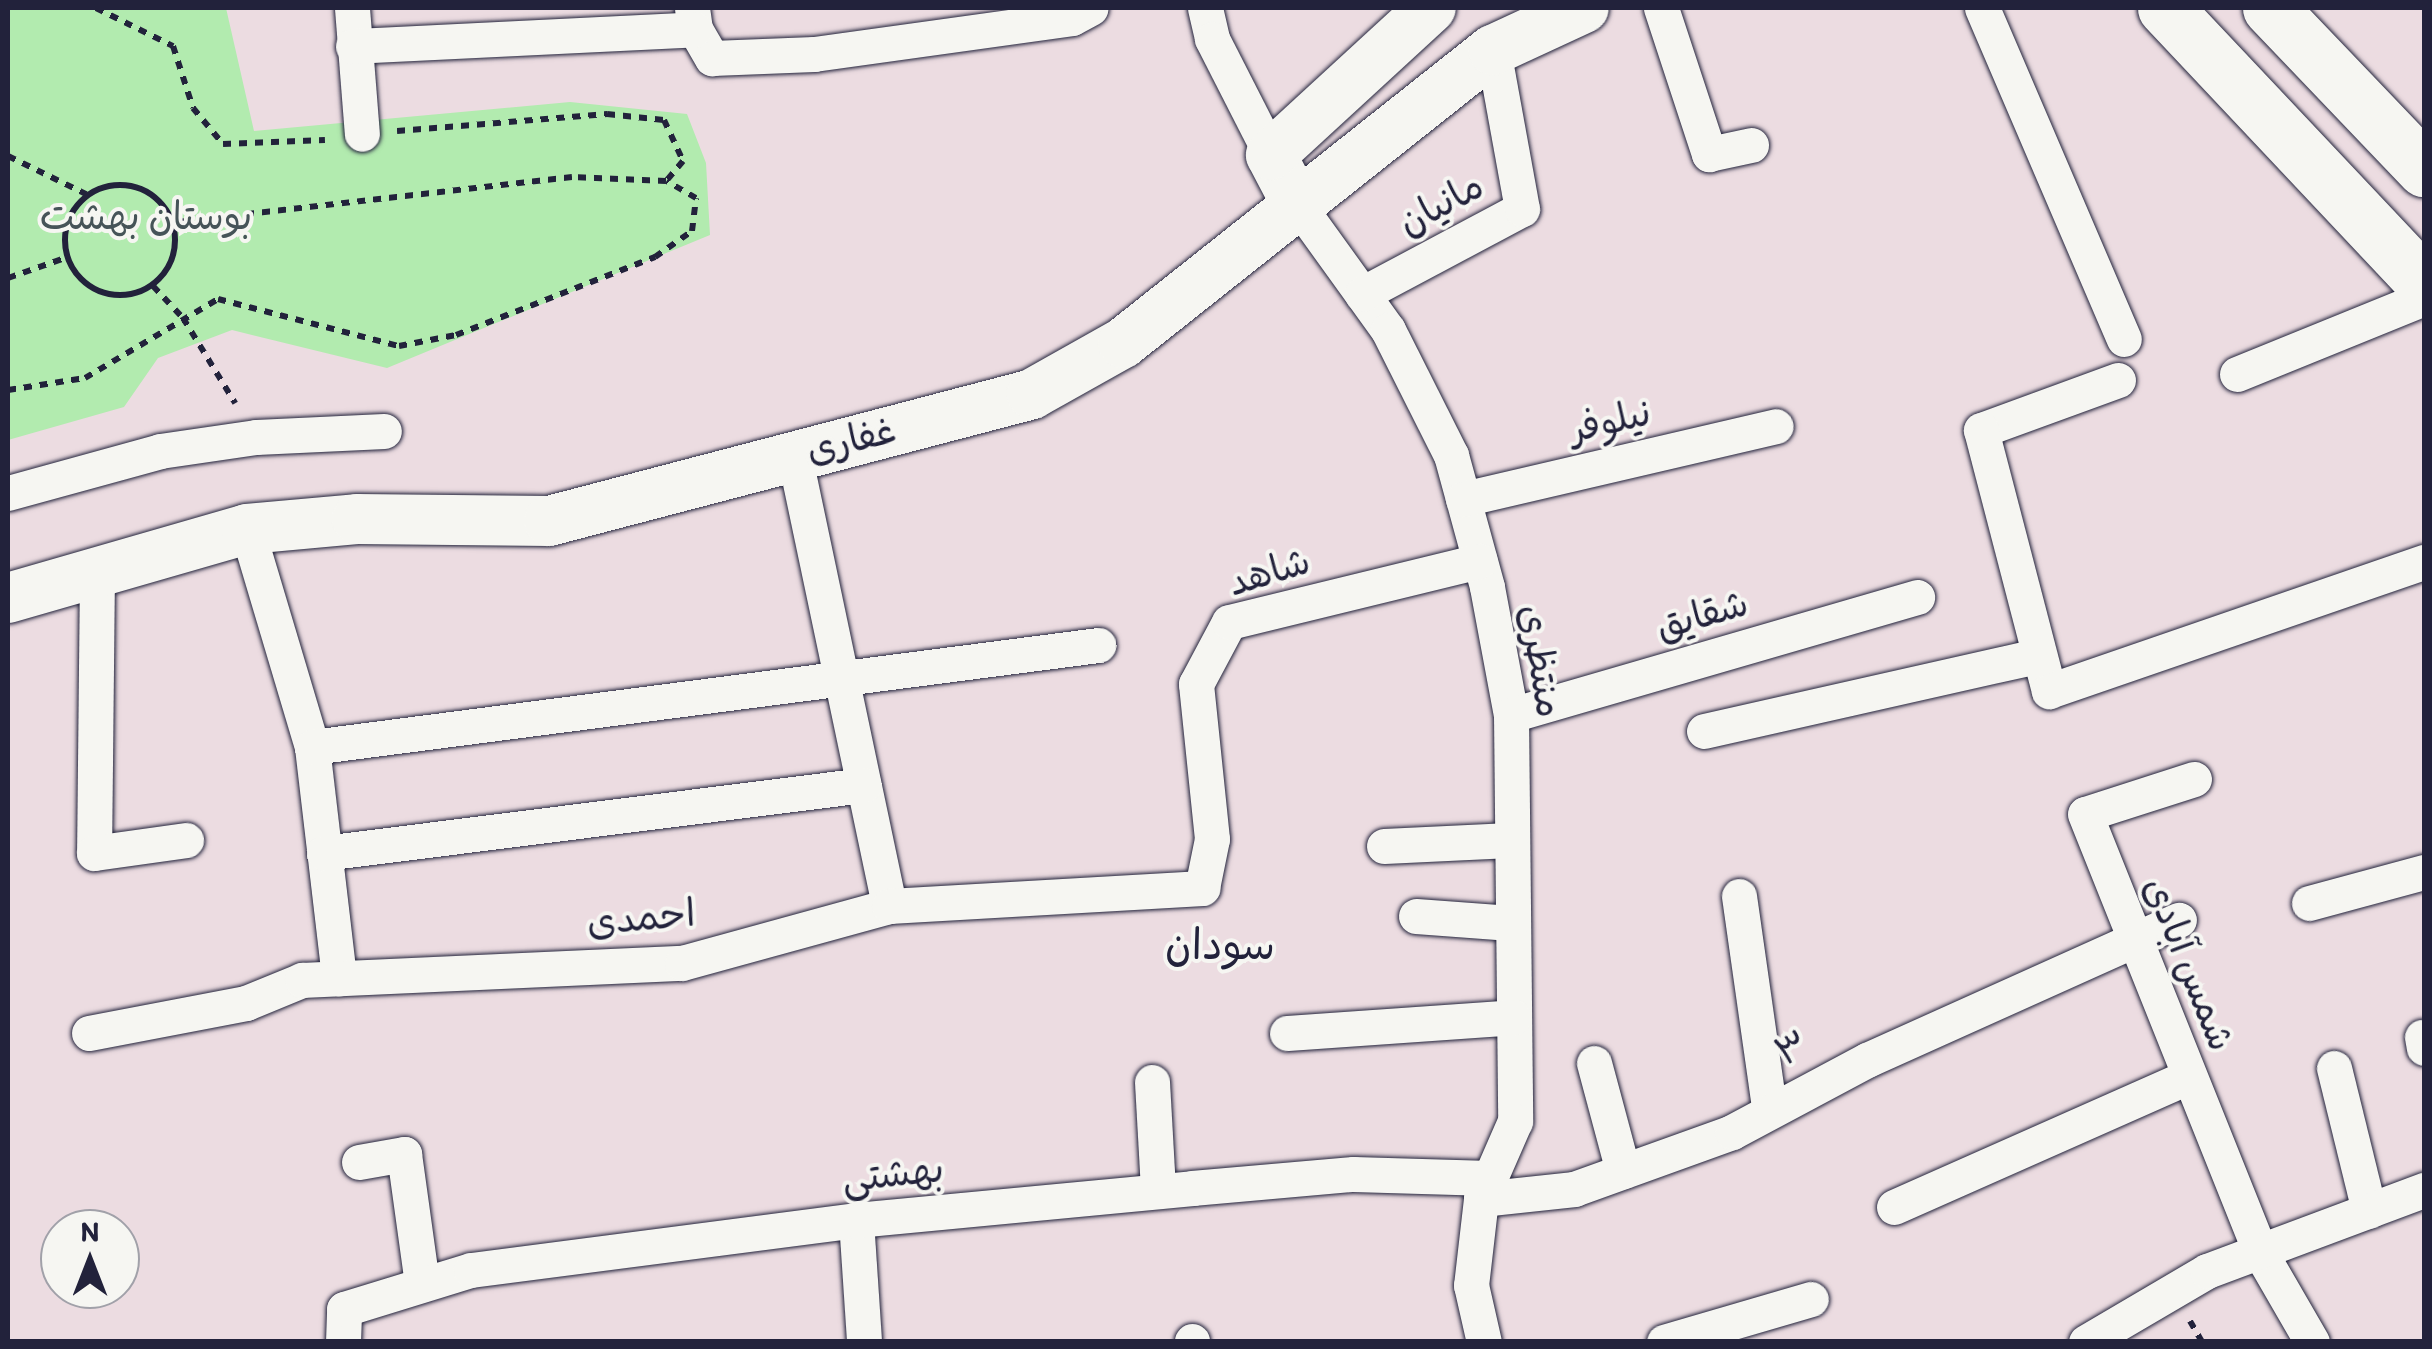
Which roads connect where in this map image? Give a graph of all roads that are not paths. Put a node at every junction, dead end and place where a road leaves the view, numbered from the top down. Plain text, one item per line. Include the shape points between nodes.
1 (352, 8) edge
2 (1091, 8) edge
3 (1205, 8) edge
4 (1431, 8) edge
5 (1584, 8) edge
6 (1662, 8) edge
7 (1982, 8) edge
8 (2165, 8) edge
9 (2270, 8) edge
10 (694, 18) edge
11 (964, 19) edge
12 (354, 46) junction
13 (1493, 50) junction
14 (362, 134) dead end
15 (1752, 144) dead end
16 (1271, 155) junction
17 (2424, 169) edge
18 (1295, 201) junction
19 (2424, 283) edge
20 (1362, 294) junction
21 (2424, 298) edge
22 (2124, 338) dead end
23 (2236, 374) dead end
24 (2118, 380) dead end
25 (1776, 426) dead end
26 (384, 431) dead end
27 (794, 454) junction
28 (8, 493) edge
29 (1463, 499) junction
30 (247, 529) junction
31 (1480, 561) junction
32 (2424, 562) edge
33 (97, 572) junction
34 (1916, 597) dead end
35 (8, 598) edge
36 (1098, 645) dead end
37 (2038, 656) junction
38 (842, 680) junction
39 (1511, 716) junction
40 (1704, 731) dead end
41 (312, 747) junction
42 (2194, 779) dead end
43 (864, 785) junction
44 (186, 840) dead end
45 (1510, 840) junction
46 (1384, 846) dead end
47 (324, 853) junction
48 (2424, 872) edge
49 (1202, 888) joint
50 (1739, 896) dead end
51 (2309, 903) dead end
52 (889, 906) junction
53 (1416, 916) dead end
54 (2179, 920) dead end
55 (1511, 923) junction
56 (2132, 942) junction
57 (339, 978) junction
58 (1514, 1018) junction
59 (89, 1032) dead end
60 (1286, 1032) dead end
61 (1594, 1063) dead end
62 (2334, 1068) dead end
63 (2188, 1077) junction
64 (1152, 1082) dead end
65 (1769, 1108) junction
66 (359, 1162) dead end
67 (1624, 1172) junction
68 (1486, 1189) junction
69 (2424, 1190) edge
70 (1158, 1192) junction
71 (1894, 1206) dead end
72 (2369, 1212) junction
73 (856, 1220) junction
74 (2260, 1252) junction
75 (422, 1284) junction
76 (1811, 1299) dead end
77 (342, 1342) edge
78 (864, 1342) edge
79 (1484, 1342) edge
80 (1664, 1342) edge
81 (2086, 1342) edge
82 (2312, 1342) edge

1 - 12 street
2 - 11 street via 1072,18
3 - 16 street via 1212,38
4 - 16 street
5 - 13 street, غفاری
6 - 15 street via 1709,154
7 - 22 street
8 - 19 main road
9 - 17 main road
10 - 11 street via 712,58 814,54
10 - 12 street
12 - 14 street
13 - 18 street, غفاری
13 - 20 street, مانیان via 1522,209
16 - 18 street
18 - 20 street, منتظری
18 - 27 street, غفاری via 1123,343 1032,394
20 - 29 street, منتظری via 1388,330 1451,456
21 - 23 street
24 - 37 street via 1981,430
25 - 29 street, نیلوفر
26 - 28 street via 256,437 160,451
27 - 30 street, غفاری via 550,521 357,519
27 - 38 street
29 - 31 street, منتظری
30 - 33 street, غفاری
30 - 41 street
31 - 39 street, منتظری
31 - 49 street, شاهد via 1229,622 1196,684 1212,838
32 - 37 street via 2049,692
33 - 35 street, غفاری
33 - 44 street via 94,853
34 - 39 street, شقایق
36 - 38 street
37 - 40 street
38 - 41 street
38 - 43 street
39 - 45 street, منتظری
41 - 47 street
42 - 56 street, شمس آبادی via 2085,814
43 - 47 street
43 - 52 street
45 - 46 street
45 - 55 street, منتظری
47 - 57 street
48 - 51 street
49 - 52 street, احمدی
50 - 65 street
52 - 57 street, احمدی via 682,963
53 - 55 street
54 - 56 street, ۳
55 - 58 street, منتظری
56 - 63 street, شمس آبادی
56 - 65 street, ۳
57 - 59 street, احمدی via 302,980 246,1003
58 - 60 street
58 - 68 street, منتظری via 1515,1120
61 - 67 street
62 - 72 street
63 - 71 street
63 - 74 street, شمس آبادی
64 - 70 street
65 - 67 street, ۳ via 1732,1132
66 - 75 street via 404,1154
67 - 68 street, ۳ via 1574,1189
68 - 70 street, بهشتی via 1354,1174
68 - 79 street, منتظری via 1471,1285
69 - 72 street
70 - 73 street, بهشتی
72 - 74 street
73 - 75 street, بهشتی via 471,1270
73 - 78 street
74 - 81 street via 2208,1271
74 - 82 street, شمس آبادی
75 - 77 street, بهشتی via 344,1309
76 - 80 street

